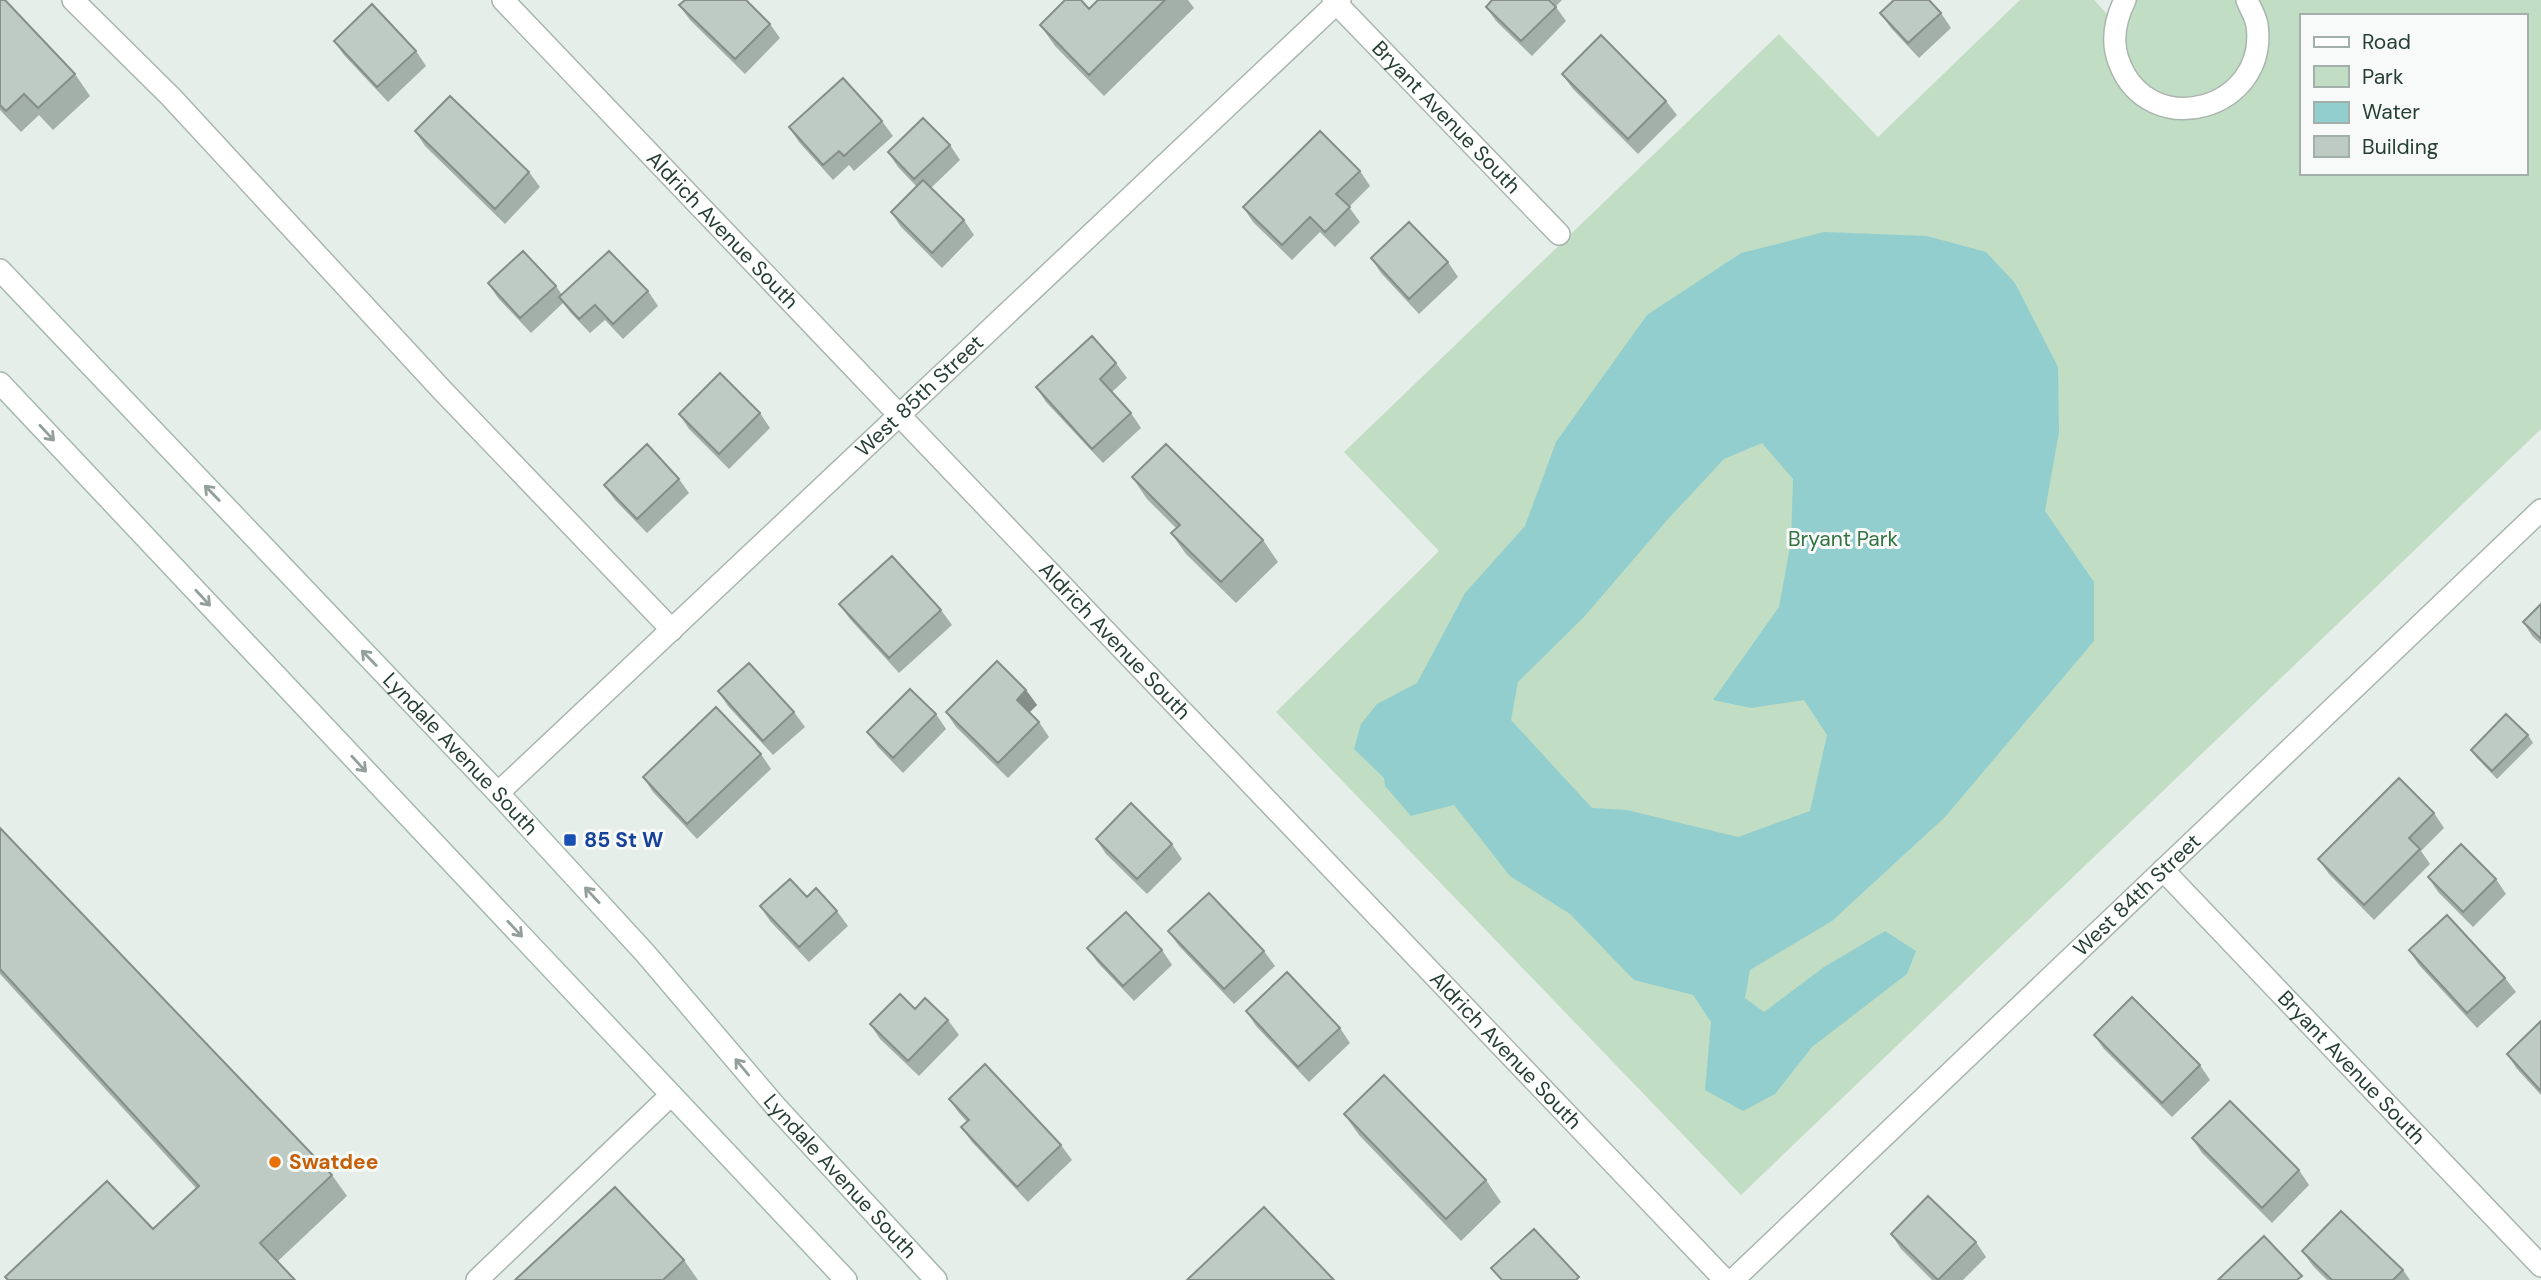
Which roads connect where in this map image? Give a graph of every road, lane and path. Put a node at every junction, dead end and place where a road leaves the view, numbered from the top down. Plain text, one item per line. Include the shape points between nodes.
1 (73, 0) edge
2 (503, 0) edge
3 (2125, 0) edge
4 (2247, 0) edge
5 (1337, 1) edge
6 (1559, 234) dead end
7 (0, 270) edge
8 (0, 383) edge
9 (900, 415) junction
10 (2541, 510) edge
11 (672, 630) junction
12 (498, 793) junction
13 (2163, 870) junction
14 (671, 1095) junction
15 (2541, 1266) edge
16 (477, 1280) edge
17 (846, 1280) edge
18 (936, 1280) edge
19 (1725, 1280) edge
20 (1733, 1280) edge

1 - 11 street
2 - 9 street, Aldrich Avenue South
3 - 4 street via 2115,26 2115,51 2123,74 2140,93 2162,106 2187,110 2211,105 2249,73 2257,47 2257,24
5 - 6 street, Bryant Avenue South
5 - 9 street, West 85th Street
12 -> 7 street, Lyndale Avenue South
8 -> 14 street
9 - 11 street, West 85th Street
9 - 19 street, Aldrich Avenue South
10 - 13 street, West 84th Street
11 - 12 street, West 85th Street
18 -> 12 street, Lyndale Avenue South
13 - 15 street, Bryant Avenue South
13 - 20 street, West 84th Street
14 - 16 street
14 - 17 street

